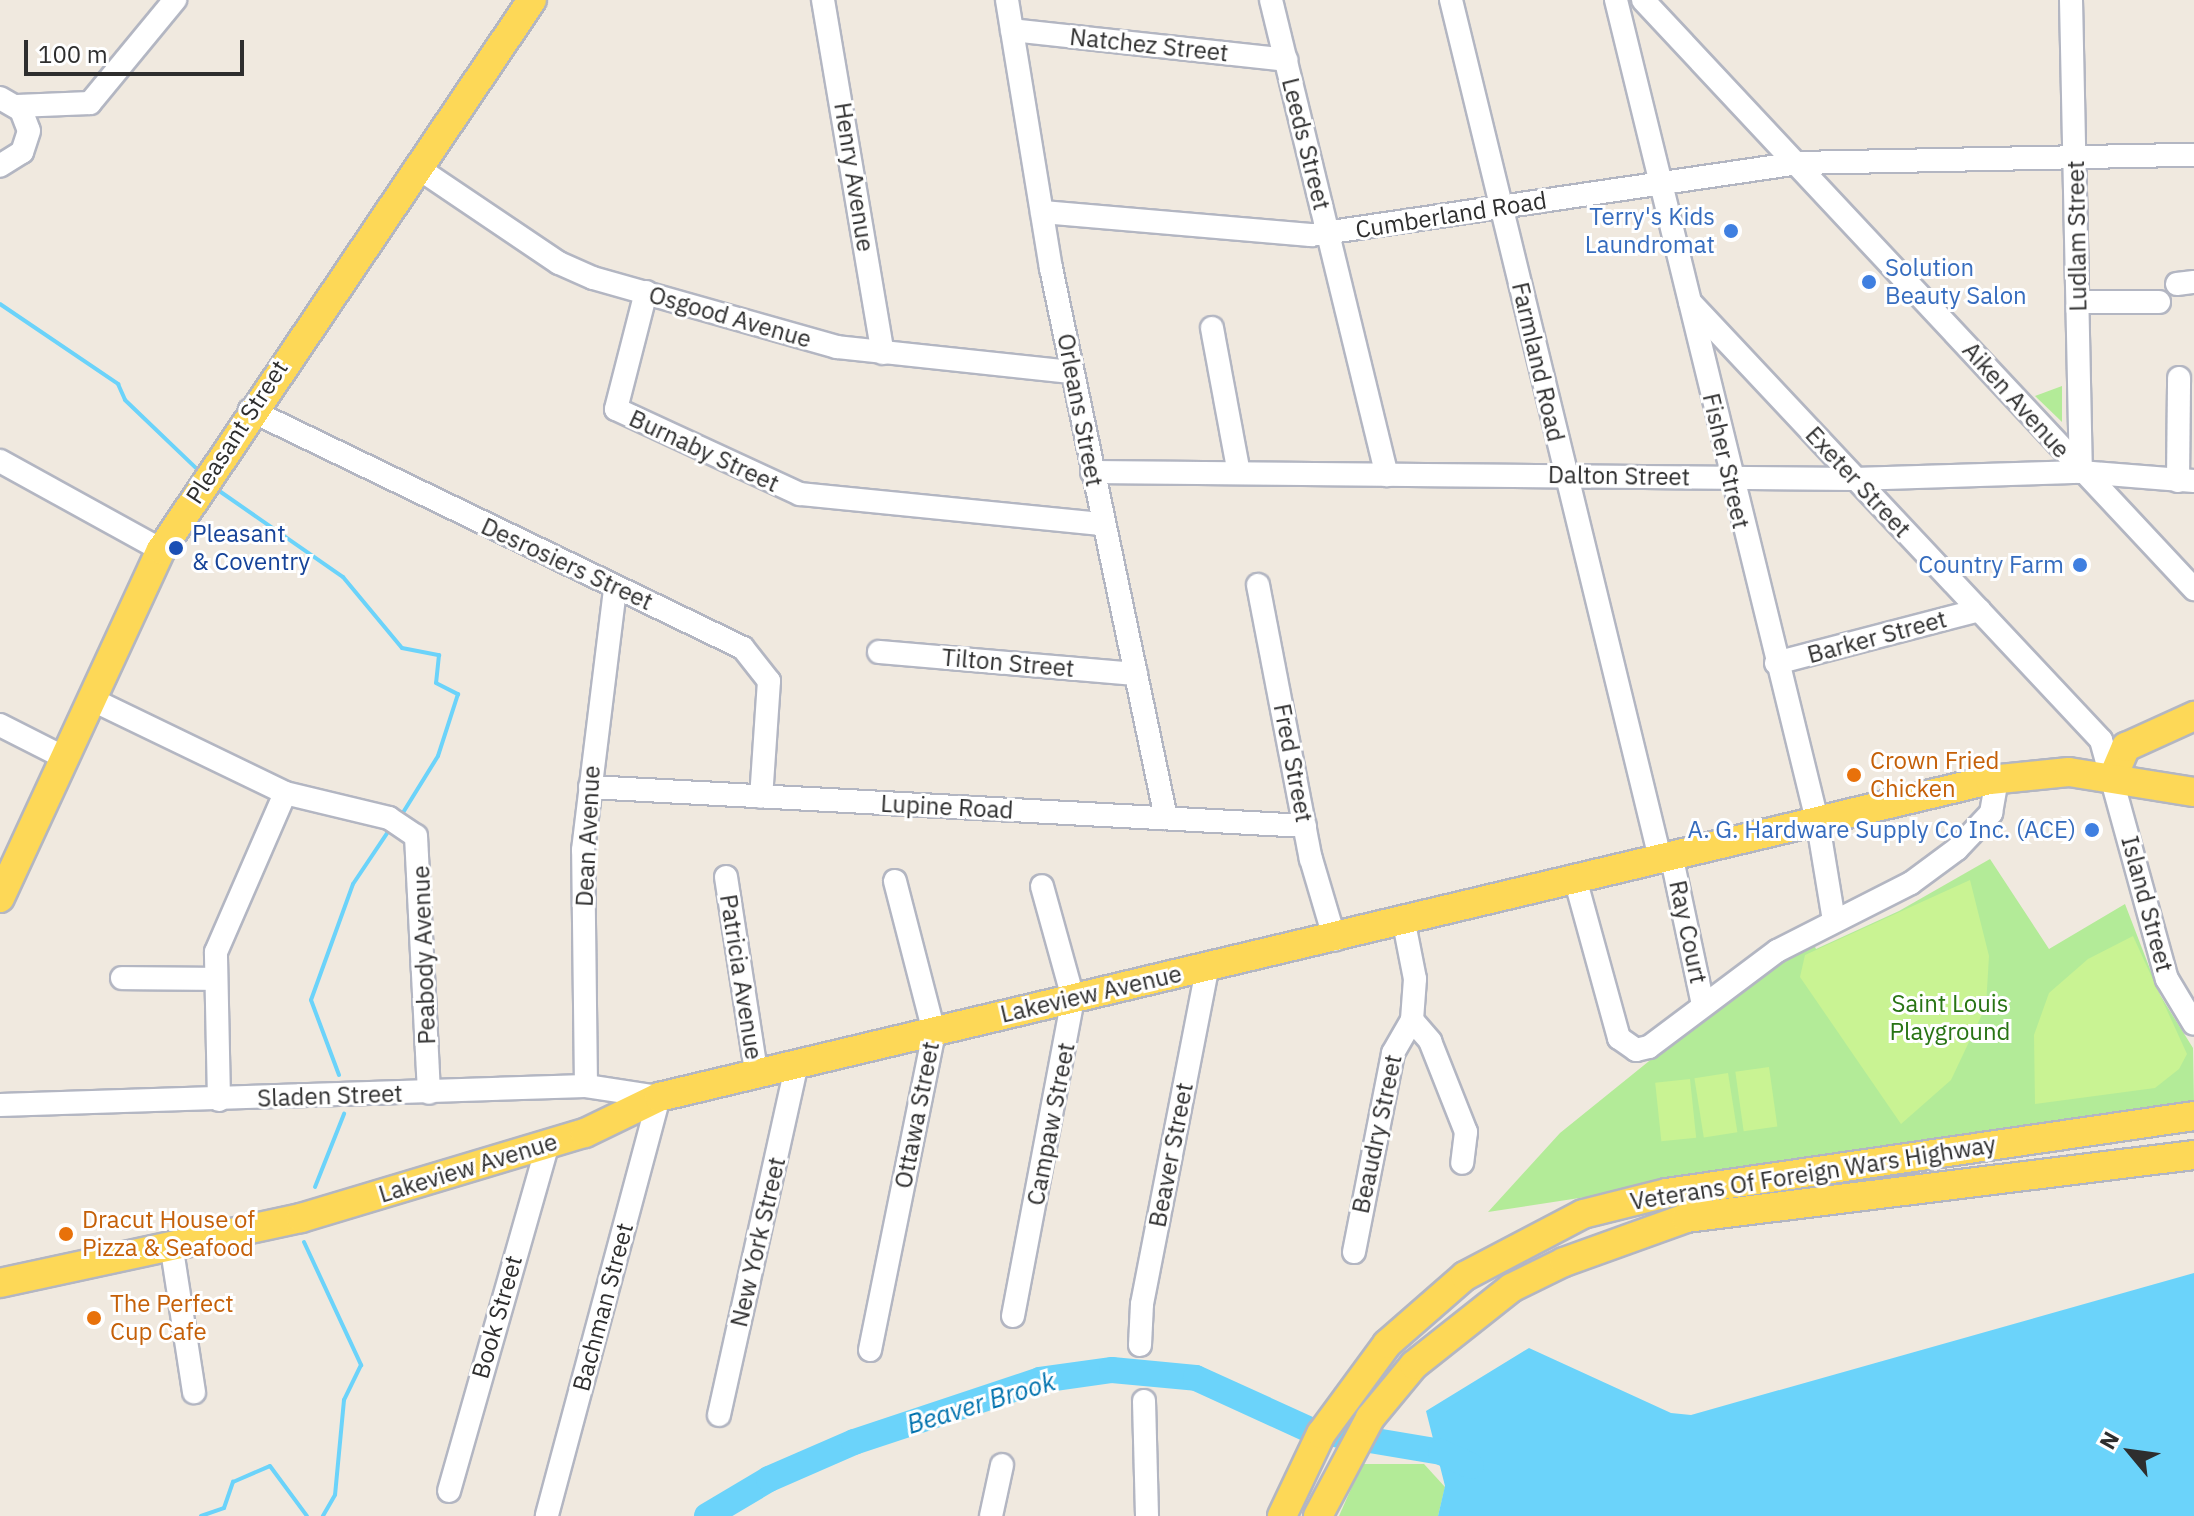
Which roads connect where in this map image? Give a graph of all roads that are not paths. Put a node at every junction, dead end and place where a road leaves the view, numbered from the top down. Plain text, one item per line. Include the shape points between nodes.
1 (175, 0) edge
2 (550, 0) edge
3 (823, 0) edge
4 (1007, 0) edge
5 (1271, 0) edge
6 (1451, 0) edge
7 (1616, 0) edge
8 (1643, 0) edge
9 (2071, 0) edge
10 (529, 10) edge
11 (1012, 30) junction
12 (1286, 60) junction
13 (8, 102) edge
14 (2194, 155) edge
15 (2075, 156) junction
16 (1798, 163) junction
17 (0, 166) edge
18 (421, 170) junction
19 (1661, 184) junction
20 (1501, 207) junction
21 (1042, 212) junction
22 (1328, 233) junction
23 (646, 292) junction
24 (1688, 300) junction
25 (2078, 302) junction
26 (2159, 302) dead end
27 (1212, 328) dead end
28 (883, 353) junction
29 (1072, 372) junction
30 (2179, 378) dead end
31 (250, 410) junction
32 (0, 461) edge
33 (1092, 472) junction
34 (2081, 472) junction
35 (1239, 473) junction
36 (1387, 475) junction
37 (1565, 476) junction
38 (1729, 477) junction
39 (1854, 479) junction
40 (2186, 481) edge
41 (1103, 524) junction
42 (161, 550) junction
43 (1258, 585) dead end
44 (615, 588) junction
45 (2194, 589) edge
46 (1979, 610) junction
47 (879, 652) dead end
48 (1776, 663) junction
49 (1136, 674) junction
50 (93, 700) junction
51 (2194, 716) edge
52 (0, 725) edge
53 (65, 758) junction
54 (2113, 777) junction
55 (1997, 780) junction
56 (590, 787) junction
57 (2194, 792) edge
58 (285, 793) junction
59 (761, 797) junction
60 (1166, 818) junction
61 (1818, 824) junction
62 (1305, 826) junction
63 (1667, 861) junction
64 (726, 877) dead end
65 (895, 881) dead end
66 (1576, 882) junction
67 (3, 883) edge
68 (1042, 886) dead end
69 (1834, 921) junction
70 (1404, 923) junction
71 (1335, 940) junction
72 (1208, 966) junction
73 (122, 978) dead end
74 (215, 979) junction
75 (1073, 998) junction
76 (1703, 1005) junction
77 (1412, 1020) junction
78 (2194, 1024) edge
79 (934, 1032) junction
80 (796, 1069) junction
81 (757, 1077) junction
82 (586, 1086) junction
83 (429, 1093) junction
84 (659, 1097) junction
85 (219, 1100) junction
86 (0, 1105) edge
87 (2194, 1116) edge
88 (548, 1144) junction
89 (2194, 1155) edge
90 (1462, 1163) dead end
91 (172, 1250) junction
92 (1354, 1252) dead end
93 (0, 1283) edge
94 (1013, 1316) dead end
95 (1140, 1345) dead end
96 (870, 1350) dead end
97 (194, 1392) dead end
98 (1144, 1401) dead end
99 (719, 1415) dead end
100 (1002, 1465) dead end
101 (449, 1491) dead end
102 (547, 1516) edge
103 (991, 1516) edge
104 (1147, 1516) edge
105 (1282, 1516) edge
106 (1318, 1516) edge

1 - 13 street via 90,103
2 - 10 main road, Pleasant Street
3 - 28 street, Henry Avenue
4 - 11 street, Orleans Street
5 - 12 street, Leeds Street
6 - 20 street, Farmland Road
7 - 19 street, Fisher Street
8 - 16 street, Aiken Avenue
9 - 15 street, Ludlam Street
10 - 18 main road, Pleasant Street
11 - 12 street, Natchez Street
11 - 21 street, Orleans Street
12 - 22 street, Leeds Street
13 - 17 street via 27,142
14 - 15 street, Cumberland Road
15 - 16 street, Cumberland Road
15 - 25 street, Ludlam Street
16 - 19 street, Cumberland Road
16 - 34 street, Aiken Avenue
18 - 23 street, Osgood Avenue via 569,269
18 - 31 main road, Pleasant Street
19 - 20 street, Cumberland Road
19 - 24 street, Fisher Street
20 - 22 street, Cumberland Road
20 - 37 street, Farmland Road
21 - 22 street, Cumberland Road
21 - 29 street, Orleans Street
22 - 36 street, Leeds Street
23 - 28 street, Osgood Avenue
23 - 41 street, Burnaby Street via 616,409 800,494
24 - 38 street, Fisher Street
24 - 39 street, Exeter Street
25 - 26 street
25 - 34 street, Ludlam Street
27 - 35 street
28 - 29 street, Osgood Avenue
29 - 33 street, Orleans Street
30 - 40 street
31 - 42 main road, Pleasant Street
31 - 44 street, Desrosiers Street
32 - 42 street
33 - 35 street, Dalton Street
33 - 41 street, Orleans Street
34 - 39 street, Dalton Street
34 - 40 street, Dalton Street
34 - 45 street, Aiken Avenue
35 - 36 street, Dalton Street
36 - 37 street, Dalton Street
37 - 38 street, Dalton Street
37 - 63 street, Farmland Road
38 - 39 street, Dalton Street
38 - 48 street, Fisher Street
39 - 46 street, Exeter Street
41 - 49 street, Orleans Street
42 - 50 main road, Pleasant Street
43 - 62 street, Fred Street
44 - 56 street, Dean Avenue
44 - 59 street, Desrosiers Street via 719,634 764,670
46 - 48 street, Barker Street
46 - 54 street, Exeter Street via 2101,740
47 - 49 street, Tilton Street
48 - 61 street, Fisher Street
49 - 60 street, Orleans Street
50 - 53 main road, Pleasant Street
50 - 58 street, Peabody Avenue
51 - 54 main road via 2126,747
52 - 53 street
53 - 67 main road, Pleasant Street
54 - 55 main road, Lakeview Avenue via 2069,772
54 - 57 main road, Lakeview Avenue
54 - 78 street, Island Street via 2167,979
55 - 61 main road, Lakeview Avenue
55 - 69 street via 1991,813 1957,849 1911,883
56 - 59 street, Lupine Road
56 - 82 street, Dean Avenue via 583,871
58 - 74 street via 220,937
58 - 83 street, Peabody Avenue via 396,821 416,836
59 - 60 street, Lupine Road
60 - 62 street, Lupine Road
61 - 63 main road, Lakeview Avenue
61 - 69 street, Fisher Street
62 - 71 street, Fred Street
63 - 66 main road, Lakeview Avenue
63 - 76 street, Ray Court
64 - 81 street, Patricia Avenue
65 - 79 street, Ottawa Street
66 - 70 main road, Lakeview Avenue
66 - 76 street via 1619,1038 1636,1050 1649,1047
68 - 75 street, Campaw Street
69 - 76 street via 1777,951
70 - 71 main road, Lakeview Avenue
70 - 77 street via 1415,979
71 - 72 main road, Lakeview Avenue
72 - 75 main road, Lakeview Avenue
72 - 95 street, Beaver Street via 1142,1304
73 - 74 street
74 - 85 street
75 - 79 main road, Lakeview Avenue
75 - 94 street, Campaw Street
77 - 90 street via 1430,1041 1466,1132
77 - 92 street, Beaudry Street via 1393,1053
79 - 80 main road, Lakeview Avenue
79 - 96 street, Ottawa Street
80 - 81 main road, Lakeview Avenue
80 - 99 street, New York Street
81 - 84 main road, Lakeview Avenue
82 - 83 street, Sladen Street
82 - 84 street, Sladen Street
83 - 85 street, Sladen Street
84 - 88 main road, Lakeview Avenue
84 - 102 street, Bachman Street
85 - 86 street, Sladen Street
87 - 105 main road, Veterans Of Foreign Wars Highway via 1681,1190 1583,1214 1465,1276 1387,1344 1336,1409 1298,1475
88 - 91 main road, Lakeview Avenue
88 - 101 street, Book Street
89 - 106 main road, Veterans Of Foreign Wars Highway via 1686,1218 1511,1288 1438,1343 1370,1418
91 - 93 main road, Lakeview Avenue
91 - 97 street
98 - 104 street
100 - 103 street

